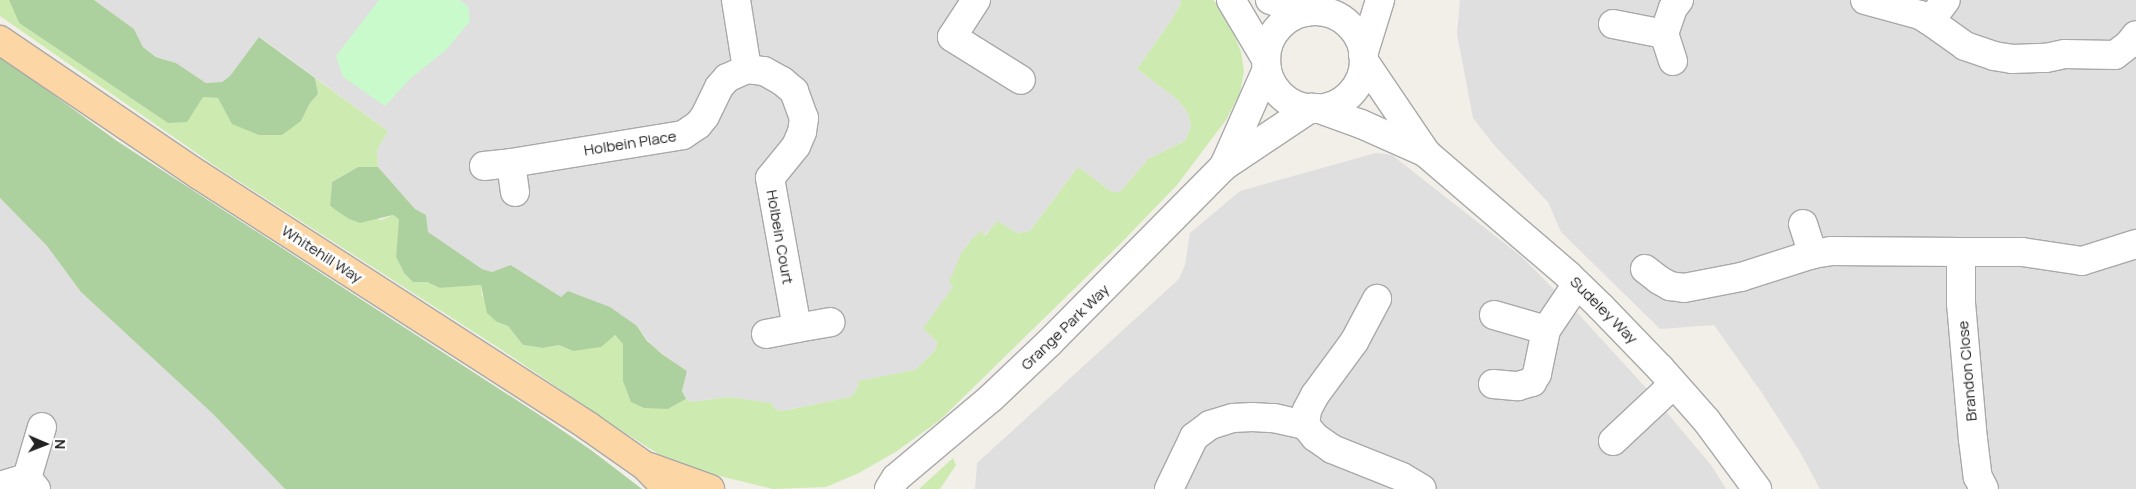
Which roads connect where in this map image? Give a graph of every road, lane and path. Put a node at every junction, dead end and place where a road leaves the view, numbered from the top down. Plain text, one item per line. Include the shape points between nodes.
1 (736, 0) edge
2 (976, 0) edge
3 (1231, 0) edge
4 (1270, 0) edge
5 (1380, 0) edge
6 (1679, 0) edge
7 (1865, 0) edge
8 (1316, 8) edge
9 (1938, 11) edge
10 (1613, 24) dead end
11 (1664, 34) junction
12 (2136, 35) edge
13 (0, 40) edge
14 (1363, 58) junction
15 (1673, 61) dead end
16 (1267, 64) junction
17 (747, 69) junction
18 (1021, 80) dead end
19 (1314, 108) junction
20 (1427, 154) junction
21 (511, 163) junction
22 (484, 166) dead end
23 (1224, 166) junction
24 (515, 192) dead end
25 (1803, 224) dead end
26 (2136, 244) edge
27 (1962, 252) junction
28 (1813, 254) junction
29 (1645, 269) dead end
30 (1577, 284) junction
31 (1377, 299) dead end
32 (1494, 315) dead end
33 (830, 322) dead end
34 (797, 328) junction
35 (1546, 330) junction
36 (766, 334) dead end
37 (1493, 384) dead end
38 (1674, 384) junction
39 (1306, 425) junction
40 (42, 427) dead end
41 (1613, 441) dead end
42 (645, 466) junction
43 (32, 483) edge
44 (892, 483) edge
45 (0, 486) edge
46 (667, 489) edge
47 (710, 489) edge
48 (868, 489) edge
49 (1169, 489) edge
50 (1422, 489) edge
51 (1757, 489) edge
52 (1984, 489) edge

1 - 17 street
2 - 18 street via 952,37
3 - 16 street
4 - 8 street
5 - 14 street
6 - 11 street
7 - 9 street via 1920,15
8 - 14 street via 1347,23 1358,37
8 - 16 street via 1290,18 1276,30 1268,47
9 - 12 street via 1965,46 2012,59 2065,54 2114,55
10 - 11 street
11 - 15 street
13 - 42 main road, Whitehill Way via 199,175 512,375
14 - 19 street via 1360,78 1350,94 1334,104
14 - 20 street, Sudeley Way
16 - 19 street via 1272,83 1283,97 1293,104
16 - 23 street, Grange Park Way
17 - 21 street, Holbein Place via 727,78 705,116 683,135
17 - 34 street, Holbein Court via 764,72 794,91 804,118 796,146 770,178
19 - 20 street, Sudeley Way via 1368,127
19 - 23 street, Grange Park Way
20 - 30 street, Sudeley Way
21 - 22 street, Holbein Place
21 - 24 street
23 - 44 street, Grange Park Way via 1050,342
25 - 28 street
26 - 27 street via 2082,261 2022,252
27 - 28 street via 1831,251
27 - 52 street, Brandon Close via 1961,302 1973,439 1978,477
28 - 29 street via 1741,277 1684,288 1670,286
30 - 35 street
30 - 38 street, Sudeley Way
31 - 39 street via 1354,342 1314,395 1307,410
32 - 35 street
33 - 34 street
34 - 36 street
35 - 37 street via 1537,374 1532,382 1518,386
38 - 41 street
38 - 51 street, Sudeley Way via 1706,420
39 - 49 street via 1252,417 1233,418 1210,425 1194,437
39 - 50 street via 1332,449 1402,477
40 - 43 street
42 - 46 main road, Whitehill Way
42 - 47 main road, Whitehill Way
43 - 45 street
44 - 48 street, Grange Park Way

